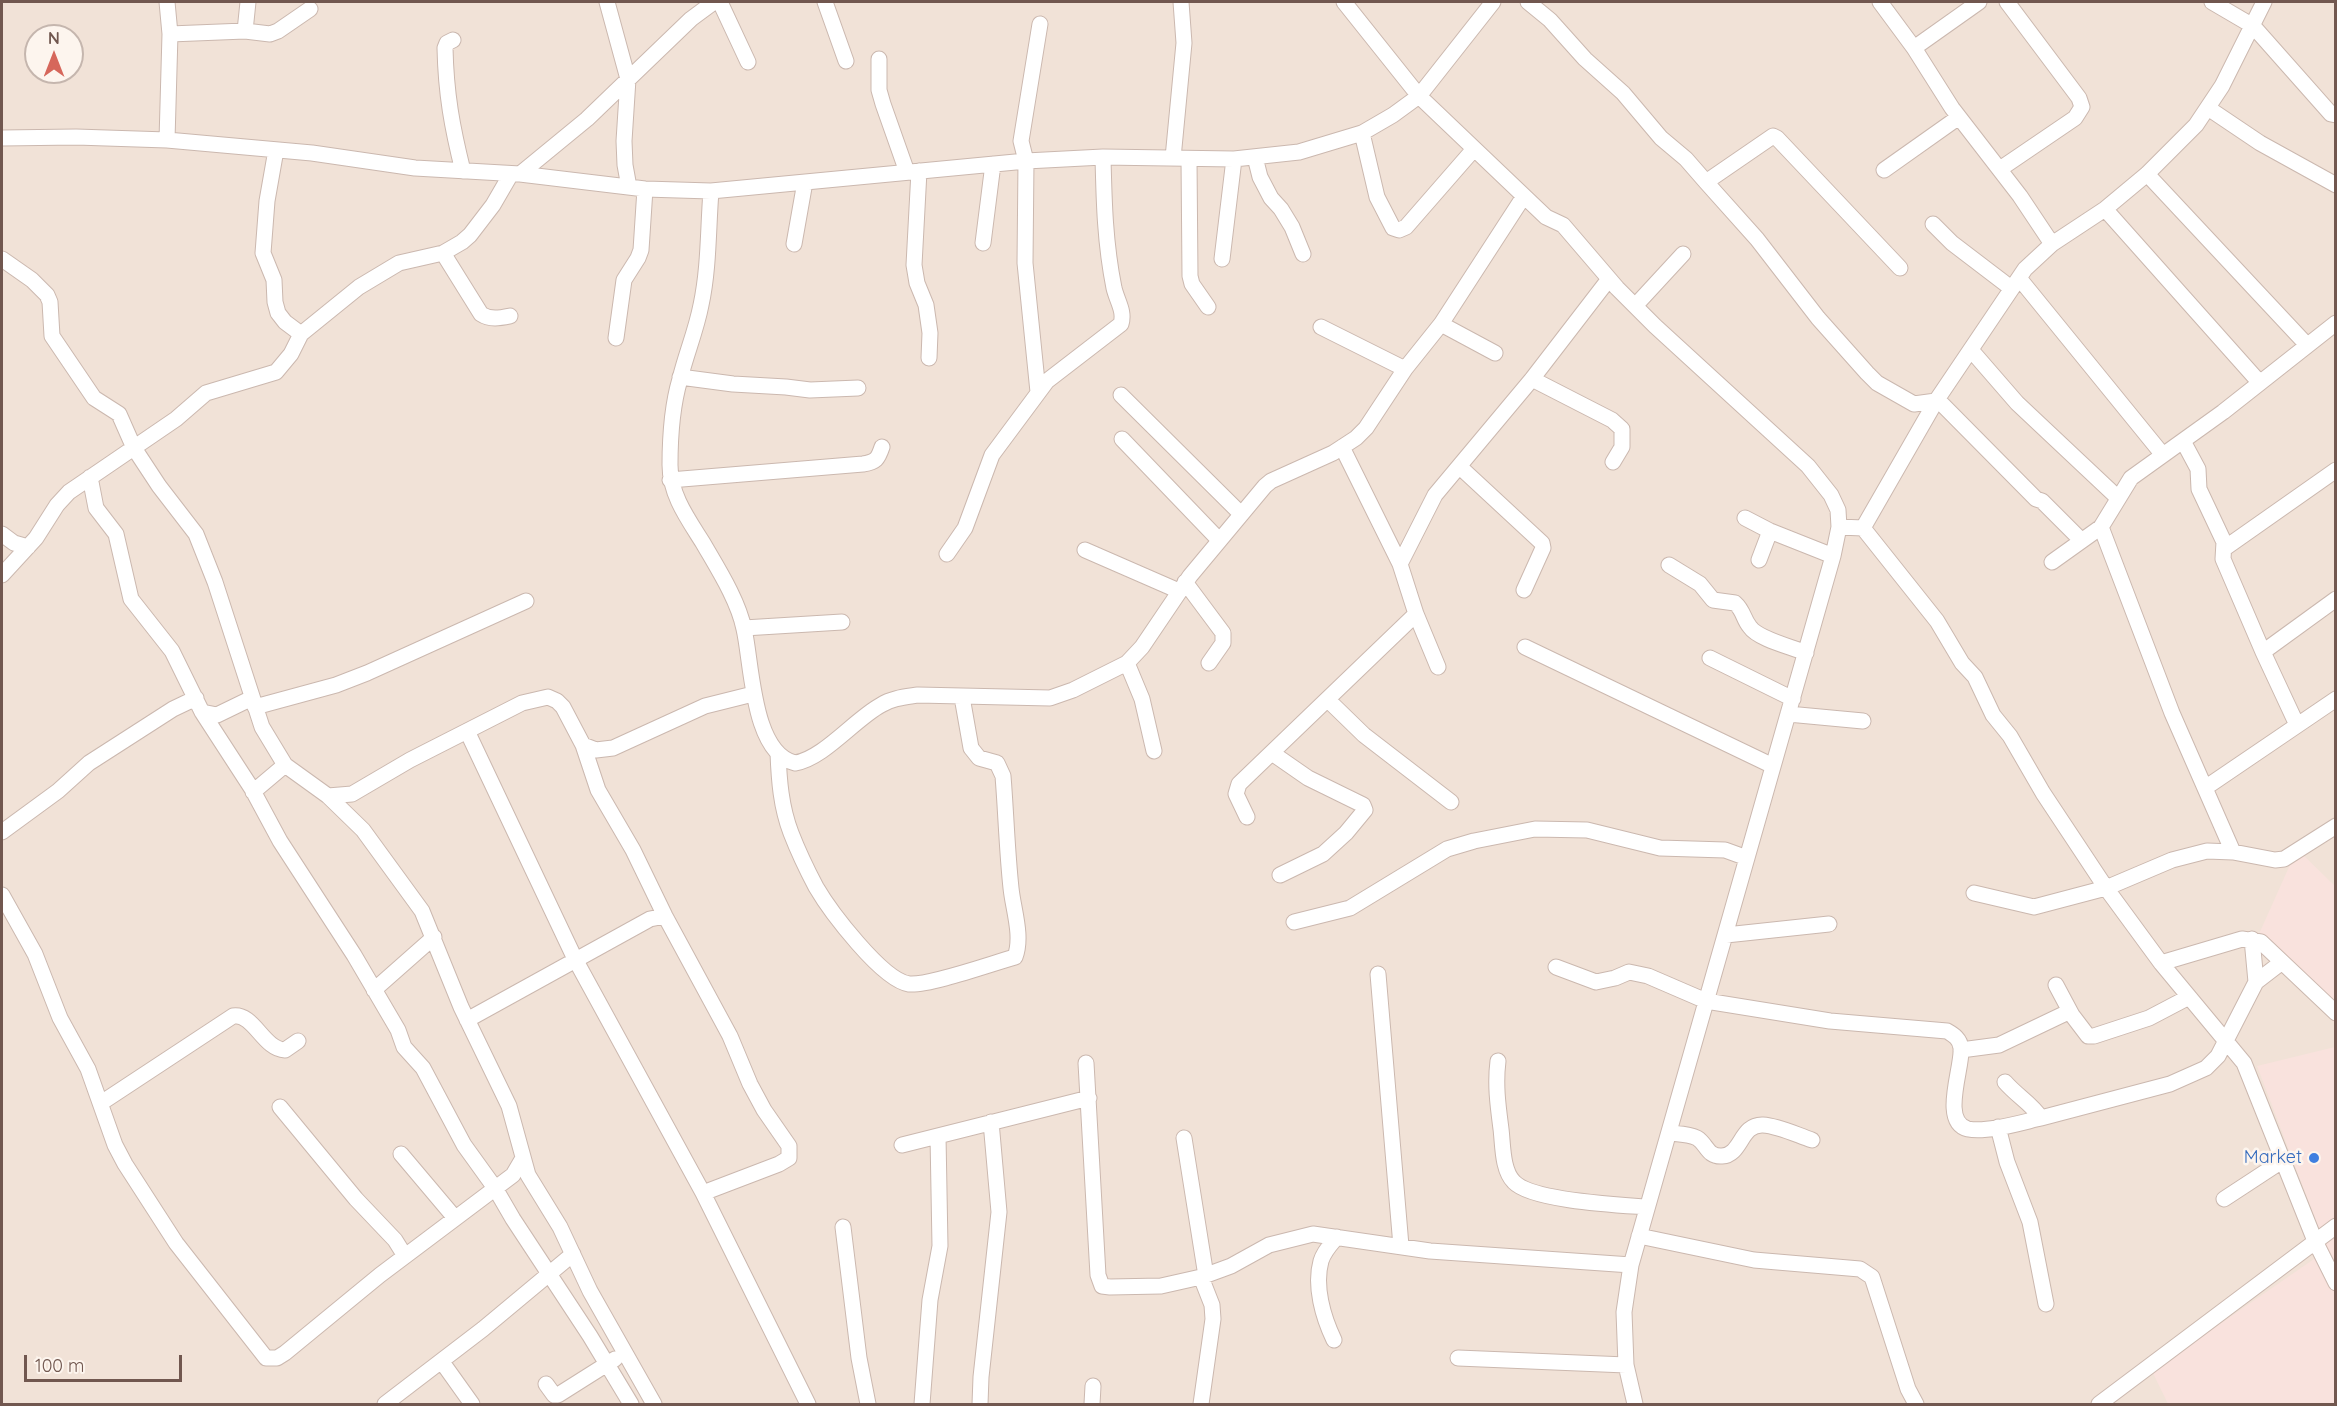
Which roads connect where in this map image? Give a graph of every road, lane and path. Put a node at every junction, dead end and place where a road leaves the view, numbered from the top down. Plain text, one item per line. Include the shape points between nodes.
1 (167, 2) edge
2 (248, 2) edge
3 (607, 2) edge
4 (714, 2) edge
5 (720, 2) edge
6 (825, 2) edge
7 (1180, 2) edge
8 (1344, 2) edge
9 (1493, 2) edge
10 (1528, 2) edge
11 (1881, 2) edge
12 (1979, 2) edge
13 (2007, 2) edge
14 (2212, 2) edge
15 (2264, 2) edge
16 (310, 9) dead end
17 (1040, 24) dead end
18 (2253, 26) junction
19 (245, 31) junction
20 (170, 34) junction
21 (453, 40) dead end
22 (1914, 48) junction
23 (879, 59) dead end
24 (846, 61) dead end
25 (748, 62) dead end
26 (628, 80) junction
27 (1419, 96) junction
28 (2208, 108) junction
29 (2336, 115) edge
30 (1959, 117) junction
31 (1362, 132) junction
32 (2, 138) edge
33 (167, 140) junction
34 (1474, 148) junction
35 (276, 150) junction
36 (1103, 156) junction
37 (1255, 157) junction
38 (1173, 158) junction
39 (1189, 159) junction
40 (1234, 159) junction
41 (1026, 160) junction
42 (993, 164) junction
43 (2000, 169) junction
44 (1884, 170) dead end
45 (463, 171) junction
46 (913, 172) junction
47 (509, 174) junction
48 (2147, 174) junction
49 (805, 182) junction
50 (1706, 182) junction
51 (2336, 185) edge
52 (628, 187) junction
53 (645, 189) junction
54 (711, 192) junction
55 (1524, 196) junction
56 (2105, 209) junction
57 (1933, 224) dead end
58 (983, 243) dead end
59 (794, 244) dead end
60 (2052, 244) junction
61 (444, 253) junction
62 (1304, 254) dead end
63 (1683, 254) dead end
64 (2, 259) edge
65 (1222, 259) dead end
66 (1900, 268) dead end
67 (1609, 279) junction
68 (2015, 283) junction
69 (1635, 306) junction
70 (1208, 307) dead end
71 (510, 316) dead end
72 (2336, 323) edge
73 (1441, 324) junction
74 (1321, 327) dead end
75 (301, 334) junction
76 (616, 338) dead end
77 (2307, 345) junction
78 (1971, 350) junction
79 (1495, 353) dead end
80 (930, 358) dead end
81 (1405, 369) junction
82 (680, 377) junction
83 (1532, 379) junction
84 (2260, 383) junction
85 (858, 388) dead end
86 (1038, 392) junction
87 (1121, 394) dead end
88 (1937, 400) junction
89 (1914, 404) junction
90 (1917, 433) junction
91 (1122, 439) dead end
92 (2183, 441) junction
93 (882, 447) dead end
94 (1341, 447) junction
95 (134, 448) junction
96 (2163, 455) junction
97 (1613, 462) dead end
98 (1460, 467) junction
99 (2336, 470) edge
100 (90, 477) junction
101 (670, 480) junction
102 (2118, 498) junction
103 (1241, 514) junction
104 (1745, 518) dead end
105 (2101, 526) junction
106 (1839, 527) junction
107 (1863, 528) junction
108 (1770, 531) junction
109 (2, 534) edge
110 (1219, 540) junction
111 (2081, 540) junction
112 (28, 548) junction
113 (2224, 548) junction
114 (1084, 550) dead end
115 (947, 554) dead end
116 (1833, 556) junction
117 (1760, 560) dead end
118 (2052, 562) dead end
119 (1401, 564) junction
120 (1670, 565) dead end
121 (2, 575) edge
122 (1182, 587) junction
123 (1524, 590) dead end
124 (2336, 599) edge
125 (526, 601) dead end
126 (1416, 614) junction
127 (842, 622) dead end
128 (744, 628) junction
129 (1525, 647) dead end
130 (2263, 652) junction
131 (1806, 653) junction
132 (1710, 658) dead end
133 (1127, 663) junction
134 (1209, 663) dead end
135 (1438, 667) dead end
136 (753, 694) junction
137 (962, 697) junction
138 (2336, 699) edge
139 (1328, 700) junction
140 (253, 702) junction
141 (1791, 706) junction
142 (207, 714) junction
143 (1863, 721) dead end
144 (2297, 725) junction
145 (467, 731) junction
146 (590, 748) junction
147 (1154, 751) dead end
148 (778, 753) junction
149 (1272, 753) junction
150 (285, 765) junction
151 (1773, 766) junction
152 (2205, 788) junction
153 (253, 792) junction
154 (352, 794) junction
155 (328, 796) junction
156 (1451, 802) dead end
157 (1248, 817) dead end
158 (352, 818) junction
159 (2336, 826) edge
160 (2, 832) edge
161 (2234, 852) junction
162 (1747, 858) junction
163 (1280, 875) dead end
164 (2106, 888) junction
165 (1974, 893) dead end
166 (2, 895) edge
167 (658, 912) junction
168 (1294, 922) dead end
169 (1828, 924) dead end
170 (1726, 935) junction
171 (434, 937) junction
172 (2252, 939) junction
173 (575, 959) junction
174 (2282, 962) junction
175 (2161, 963) junction
176 (1556, 967) dead end
177 (1378, 974) dead end
178 (2256, 982) junction
179 (2056, 985) dead end
180 (374, 990) junction
181 (2189, 997) junction
182 (1706, 1001) junction
183 (2336, 1012) edge
184 (2072, 1015) junction
185 (467, 1020) junction
186 (298, 1041) dead end
187 (2225, 1041) junction
188 (1961, 1050) junction
189 (1498, 1061) dead end
190 (1086, 1064) dead end
191 (2005, 1082) dead end
192 (1089, 1098) junction
193 (101, 1103) junction
194 (280, 1107) dead end
195 (2041, 1118) junction
196 (991, 1122) junction
197 (1998, 1127) junction
198 (1669, 1133) junction
199 (938, 1136) junction
200 (1184, 1138) dead end
201 (1812, 1140) dead end
202 (902, 1145) dead end
203 (400, 1154) dead end
204 (2282, 1161) junction
205 (521, 1175) junction
206 (495, 1188) junction
207 (703, 1193) junction
208 (2224, 1200) dead end
209 (1647, 1208) junction
210 (455, 1218) junction
211 (2336, 1226) edge
212 (843, 1227) dead end
213 (1639, 1236) junction
214 (1337, 1237) junction
215 (2315, 1241) junction
216 (1401, 1246) junction
217 (573, 1254) junction
218 (405, 1256) junction
219 (1631, 1265) junction
220 (548, 1273) junction
221 (1204, 1276) junction
222 (2336, 1283) edge
223 (2046, 1304) dead end
224 (1334, 1340) dead end
225 (624, 1353) junction
226 (1458, 1358) dead end
227 (442, 1362) junction
228 (607, 1364) junction
229 (1626, 1365) junction
230 (546, 1384) dead end
231 (1093, 1386) dead end
232 (385, 1404) edge
233 (472, 1404) edge
234 (631, 1404) edge
235 (654, 1404) edge
236 (808, 1404) edge
237 (868, 1404) edge
238 (922, 1404) edge
239 (980, 1404) edge
240 (1092, 1404) edge
241 (1201, 1404) edge
242 (1635, 1404) edge
243 (1916, 1404) edge
244 (2099, 1404) edge

1 - 20 street
2 - 19 street
3 - 26 street
4 - 26 street
5 - 25 street
6 - 24 street
7 - 38 street via 1184,43
8 - 27 street
9 - 27 street
10 - 50 street via 1623,93
11 - 22 street
12 - 22 street
13 - 43 street via 2082,107 2075,118
14 - 18 street
15 - 18 street
16 - 19 street via 275,33
17 - 41 street via 1021,141
18 - 28 street
18 - 29 street
19 - 20 street
20 - 33 street
21 - 45 street via 445,48 447,89
22 - 30 street
23 - 46 street via 883,104
26 - 47 street via 587,119
26 - 52 street via 624,141
27 - 31 street via 1393,116
27 - 34 street
28 - 48 street
28 - 51 street via 2260,143
30 - 43 street
30 - 44 street
31 - 34 street via 1377,197 1393,228 1399,230 1406,227
31 - 37 street via 1299,152
32 - 33 street
33 - 35 street
34 - 55 street
35 - 45 street
35 - 75 street via 263,253 274,280 278,313
36 - 38 street
36 - 41 street
36 - 86 street via 1105,233 1122,311 1121,324
37 - 40 street
37 - 62 street via 1260,177
38 - 39 street
39 - 40 street
39 - 70 street via 1190,276
40 - 65 street
41 - 42 street
41 - 86 street via 1025,263
42 - 46 street
42 - 58 street
43 - 60 street
45 - 47 street
46 - 49 street
46 - 80 street via 914,265 926,305
47 - 52 street
47 - 61 street via 470,235
48 - 56 street
48 - 77 street
49 - 54 street
49 - 59 street
50 - 66 street via 1766,140 1778,138
50 - 89 street via 1860,366 1877,383
52 - 53 street
53 - 54 street
53 - 76 street via 641,250 624,279
54 - 82 street via 704,289
55 - 67 street via 1546,217 1563,225
55 - 73 street
56 - 60 street
56 - 84 street
57 - 68 street via 1952,243
60 - 68 street
61 - 71 street via 481,314 494,318
61 - 75 street via 409,260 386,270
63 - 69 street
64 - 95 street via 32,279 47,295 52,336 94,398 119,414
67 - 69 street
67 - 83 street
68 - 78 street
68 - 96 street
69 - 106 street via 1808,466 1835,502
72 - 77 street
73 - 79 street
73 - 81 street
74 - 81 street
75 - 95 street via 276,372 206,393
77 - 84 street
78 - 88 street
78 - 102 street via 2017,402
81 - 94 street via 1366,428
82 - 85 street via 810,390
82 - 101 street via 673,408
83 - 97 street via 1612,420 1622,429 1622,447
83 - 98 street
84 - 92 street
86 - 115 street via 992,454 965,528
87 - 103 street
88 - 89 street
88 - 90 street
88 - 111 street
89 - 90 street
90 - 107 street
91 - 110 street
92 - 96 street
92 - 113 street via 2198,469 2199,489
93 - 101 street via 878,459 863,464
94 - 103 street via 1270,481
94 - 119 street
95 - 100 street
95 - 140 street via 196,534
96 - 102 street via 2131,478
98 - 119 street via 1427,508
98 - 123 street via 1542,543 1543,549
99 - 113 street
100 - 112 street via 57,505
100 - 142 street via 96,508 116,534 131,599 171,651
101 - 128 street
102 - 105 street
103 - 110 street
104 - 108 street
105 - 111 street
105 - 152 street via 2172,713
106 - 107 street
106 - 116 street
107 - 164 street via 1976,677 1993,715
108 - 116 street
108 - 117 street
109 - 112 street
110 - 122 street
111 - 118 street
112 - 121 street
113 - 130 street via 2223,559
114 - 122 street
116 - 131 street
119 - 126 street
120 - 131 street via 1700,584 1713,600 1735,603 1750,629
122 - 133 street
122 - 134 street via 1222,633 1223,643
124 - 130 street
125 - 140 street via 336,685
126 - 135 street
126 - 139 street
127 - 128 street
128 - 136 street
129 - 151 street
130 - 144 street
131 - 141 street
132 - 141 street
133 - 137 street via 1050,698
133 - 147 street via 1142,699
136 - 146 street via 711,703 613,748
136 - 148 street via 767,735
137 - 148 street via 899,698 882,704 806,760 789,762
137 - 148 street via 971,748 979,758 997,763 1003,776 1018,935 1015,957 912,984 881,968 816,887 790,832 779,791
138 - 144 street
139 - 149 street
139 - 156 street via 1364,735
140 - 142 street
140 - 150 street via 262,727
141 - 143 street
141 - 151 street
142 - 153 street
142 - 160 street via 173,709 89,763
144 - 152 street
145 - 146 street via 522,703 548,697 563,707
145 - 154 street
145 - 173 street
146 - 167 street via 590,767 598,790 633,850
149 - 157 street via 1236,789
149 - 163 street via 1308,778 1363,805 1365,810 1323,854
150 - 153 street
150 - 155 street
151 - 162 street
152 - 161 street
153 - 180 street
154 - 155 street
154 - 158 street
155 - 158 street
158 - 171 street via 409,891
159 - 161 street via 2284,859
161 - 164 street via 2190,855
162 - 168 street via 1725,850 1660,848 1587,830 1535,829 1453,846 1350,908
162 - 170 street
164 - 165 street via 2034,907
164 - 175 street
166 - 193 street via 35,954 60,1018 88,1069
167 - 173 street
167 - 207 street via 730,1036 764,1110 789,1146 789,1158 779,1164
169 - 170 street
170 - 182 street
171 - 180 street
171 - 185 street
172 - 174 street via 2261,942
172 - 175 street
172 - 178 street
173 - 185 street
173 - 207 street
174 - 178 street
174 - 183 street
175 - 181 street
176 - 182 street via 1596,982 1629,972 1648,976
177 - 216 street
178 - 187 street
179 - 184 street
180 - 206 street via 399,1030 404,1047 423,1068 457,1133
181 - 184 street via 2148,1018 2094,1036 2084,1033
181 - 187 street
182 - 188 street via 1830,1021 1940,1029 1953,1035
182 - 198 street
184 - 188 street via 2064,1014 1999,1045
185 - 205 street via 509,1106 523,1158
186 - 193 street via 285,1050 275,1048 243,1017 233,1016
187 - 195 street via 2213,1063 2197,1074
187 - 204 street via 2247,1069
188 - 197 street via 1956,1120 1969,1129
189 - 209 street via 1497,1098 1506,1166 1514,1183 1552,1196
190 - 192 street
191 - 195 street
192 - 196 street
192 - 221 street via 1100,1284 1161,1286
193 - 218 street via 115,1145 132,1176 176,1243 266,1358 277,1359
194 - 218 street
195 - 197 street
196 - 199 street
196 - 239 street via 999,1212
197 - 223 street via 2030,1222
198 - 201 street via 1697,1138 1715,1156 1732,1152 1744,1133 1756,1126 1770,1126
198 - 209 street
199 - 202 street
199 - 238 street via 940,1246 930,1300
200 - 221 street
203 - 210 street
204 - 208 street
204 - 215 street
205 - 206 street
205 - 217 street via 555,1217
206 - 210 street
206 - 220 street
207 - 236 street
209 - 213 street
210 - 218 street
211 - 215 street
212 - 237 street
213 - 219 street
213 - 243 street via 1754,1260 1860,1269 1872,1276
214 - 216 street
214 - 221 street via 1306,1235 1269,1245
214 - 224 street via 1321,1261 1320,1286 1324,1318
215 - 222 street
215 - 244 street
216 - 219 street
217 - 220 street
217 - 225 street
219 - 229 street via 1624,1312
220 - 227 street
220 - 228 street
221 - 241 street via 1213,1319
225 - 228 street
225 - 235 street
226 - 229 street
227 - 232 street
227 - 233 street
228 - 230 street via 558,1395
228 - 234 street
229 - 242 street
231 - 240 street

